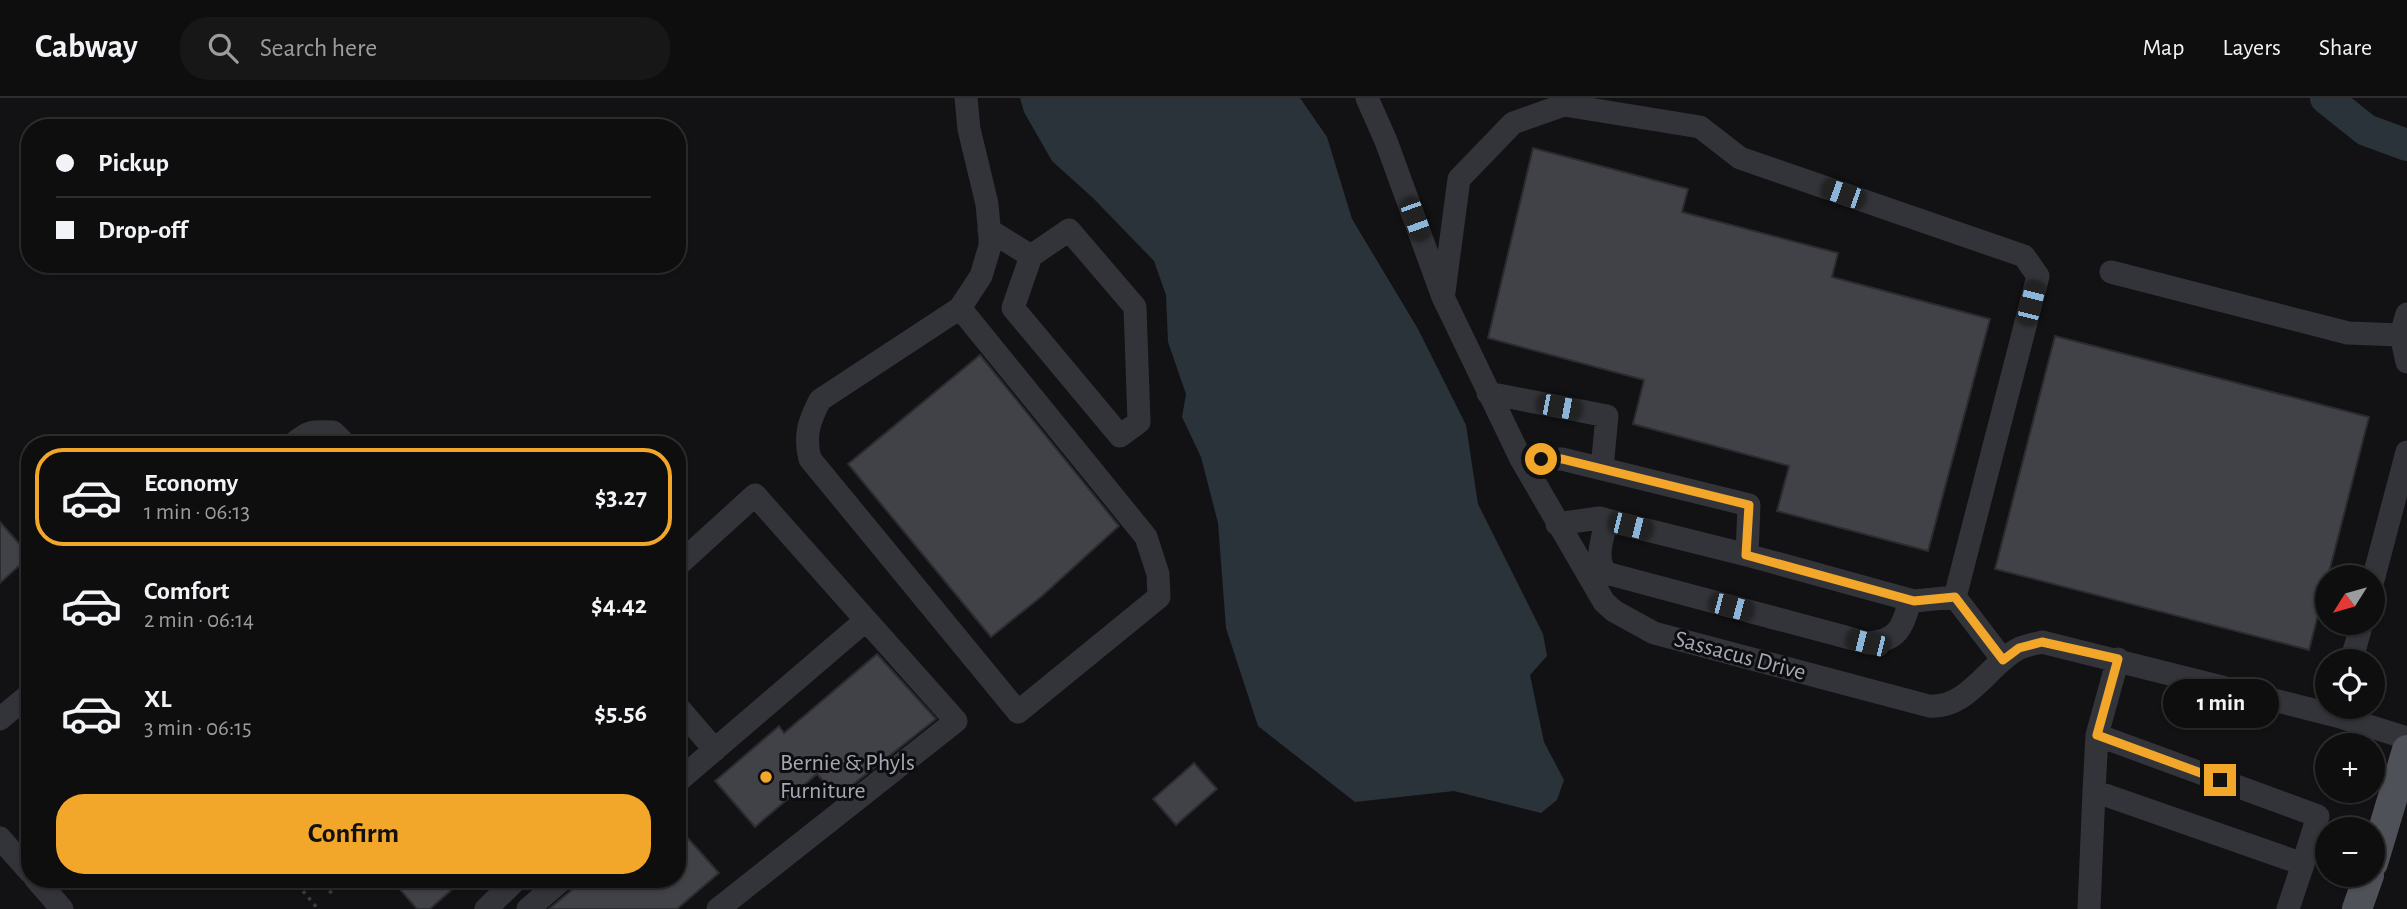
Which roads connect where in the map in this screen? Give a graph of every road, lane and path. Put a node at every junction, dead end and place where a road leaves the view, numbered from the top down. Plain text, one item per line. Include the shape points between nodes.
1 (966, 98) edge
2 (1367, 98) edge
3 (989, 230) junction
4 (1031, 256) junction
5 (2111, 272) dead end
6 (1443, 297) junction
7 (960, 308) junction
8 (2404, 325) edge
9 (2407, 362) edge
10 (1488, 393) junction
11 (302, 436) edge
12 (337, 436) edge
13 (2407, 452) edge
14 (1521, 459) junction
15 (1602, 468) junction
16 (1607, 520) junction
17 (1557, 524) junction
18 (1746, 555) junction
19 (686, 558) edge
20 (2377, 565) edge
21 (1955, 597) junction
22 (1910, 600) junction
23 (866, 620) junction
24 (2118, 659) junction
25 (2003, 660) junction
26 (21, 702) edge
27 (2315, 706) edge
28 (686, 716) edge
29 (0, 719) edge
30 (2358, 719) edge
31 (2097, 735) junction
32 (2407, 738) edge
33 (715, 750) junction
34 (2407, 750) edge
35 (686, 774) edge
36 (2094, 791) junction
37 (2385, 823) edge
38 (0, 838) edge
39 (21, 862) edge
40 (2302, 864) junction
41 (2365, 887) edge
42 (44, 888) edge
43 (326, 888) edge
44 (340, 888) edge
45 (508, 888) edge
46 (552, 888) edge
47 (301, 889) edge
48 (343, 891) dead end
49 (335, 897) dead end
50 (2295, 907) edge
51 (62, 909) edge
52 (318, 909) edge
53 (486, 909) edge
54 (528, 909) edge
55 (718, 909) edge
56 (2089, 909) edge
57 (2357, 909) edge

1 - 3 street
2 - 6 street, Sassacus Drive
3 - 4 street
3 - 7 street via 990,246 981,276
4 - 4 street via 1013,308 1119,436 1139,422 1135,307 1069,230
5 - 8 street via 2348,333
6 - 10 street, Sassacus Drive
6 - 21 street via 1459,179 1513,123 1564,105 1700,127 1740,158 2024,256 2038,276
7 - 7 street via 820,400 810,419 806,445 810,459 1018,712 1159,597 1158,574 1146,537
8 - 9 street
10 - 14 street, Sassacus Drive
10 - 15 street via 1607,416
11 - 12 street via 319,431
13 - 20 street
14 - 15 street via 1562,459
14 - 17 street, Sassacus Drive
15 - 18 street via 1749,505
16 - 17 street
16 - 18 street
16 - 22 street via 1599,552 1606,573 1718,604 1868,643 1898,633
17 - 25 street, Sassacus Drive via 1604,602 1654,633 1937,706 1969,692
18 - 22 street
19 - 23 street via 755,495
21 - 22 street
21 - 25 street
23 - 33 street
23 - 55 street via 956,721
24 - 25 street, Sassacus Drive via 2042,642 2019,648
24 - 27 street, Sassacus Drive
24 - 31 street
26 - 29 street
28 - 33 street
30 - 32 street, Sassacus Drive
31 - 36 street
31 - 40 street via 2318,816
33 - 35 street
34 - 37 main road
36 - 40 street
36 - 56 street
38 - 39 street
40 - 50 street
41 - 57 main road
42 - 51 street
43 - 49 path
44 - 48 path
45 - 53 street
46 - 54 street
47 - 52 path

